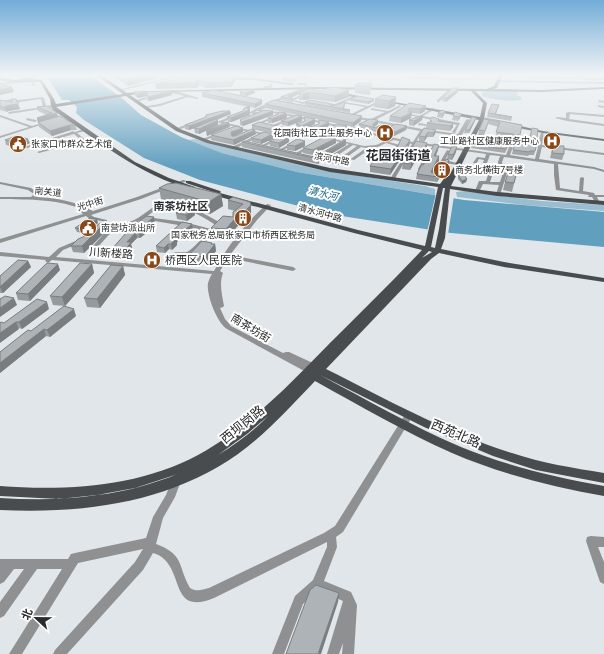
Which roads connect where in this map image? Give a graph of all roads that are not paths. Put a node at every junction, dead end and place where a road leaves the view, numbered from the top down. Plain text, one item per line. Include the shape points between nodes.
1 (57, 105) edge
2 (21, 106) edge
3 (54, 106) edge
4 (156, 106) edge
5 (265, 106) edge
6 (276, 106) edge
7 (309, 106) edge
8 (321, 106) edge
9 (334, 106) edge
10 (343, 106) edge
11 (353, 106) edge
12 (362, 106) edge
13 (371, 106) edge
14 (400, 106) dead end
15 (407, 106) edge
16 (485, 106) edge
17 (599, 106) dead end
18 (45, 107) joint
19 (146, 107) joint
20 (296, 107) junction
21 (359, 107) junction
22 (368, 107) junction
23 (406, 107) edge
24 (604, 107) edge
25 (261, 108) junction
26 (290, 108) junction
27 (308, 108) edge
28 (372, 109) dead end
29 (22, 110) junction
30 (256, 110) junction
31 (432, 110) junction
32 (441, 111) junction
33 (230, 112) edge
34 (280, 112) junction
35 (388, 112) junction
36 (397, 112) edge
37 (243, 113) junction
38 (267, 115) junction
39 (343, 115) edge
40 (360, 115) edge
41 (585, 115) junction
42 (0, 116) edge
43 (349, 116) junction
44 (410, 116) edge
45 (604, 116) edge
46 (252, 117) junction
47 (295, 117) junction
48 (419, 117) junction
49 (66, 118) junction
50 (390, 118) edge
51 (480, 118) junction
52 (557, 118) dead end
53 (27, 119) dead end
54 (394, 119) edge
55 (430, 119) junction
56 (488, 120) edge
57 (567, 120) junction
58 (37, 122) junction
59 (345, 122) edge
60 (379, 122) junction
61 (449, 122) junction
62 (586, 122) junction
63 (196, 123) edge
64 (259, 123) junction
65 (246, 124) edge
66 (404, 124) edge
67 (420, 124) junction
68 (298, 125) edge
69 (338, 125) junction
70 (394, 125) junction
71 (428, 125) junction
72 (604, 125) edge
73 (31, 126) junction
74 (224, 126) edge
75 (238, 126) junction
76 (272, 126) junction
77 (355, 127) edge
78 (475, 127) junction
79 (218, 128) edge
80 (312, 128) edge
81 (412, 128) junction
82 (178, 129) junction
83 (463, 129) junction
84 (84, 130) junction
85 (230, 130) edge
86 (244, 130) junction
87 (288, 130) junction
88 (327, 130) edge
89 (365, 130) edge
90 (195, 131) edge
91 (211, 131) edge
92 (252, 131) junction
93 (422, 131) junction
94 (442, 131) edge
95 (72, 132) junction
96 (224, 132) edge
97 (300, 132) junction
98 (393, 132) edge
99 (543, 132) junction
100 (321, 133) dead end
101 (186, 134) junction
102 (246, 134) edge
103 (263, 134) junction
104 (460, 134) dead end
105 (1, 136) edge
106 (275, 136) junction
107 (315, 136) junction
108 (385, 136) junction
109 (341, 137) edge
110 (470, 137) junction
111 (200, 138) junction
112 (282, 138) junction
113 (325, 138) junction
114 (394, 138) junction
115 (335, 140) junction
116 (494, 140) edge
117 (604, 140) edge
118 (319, 141) edge
119 (75, 142) dead end
120 (343, 142) junction
121 (348, 142) dead end
122 (386, 142) junction
123 (509, 142) edge
124 (87, 143) dead end
125 (305, 143) edge
126 (414, 143) junction
127 (517, 143) edge
128 (245, 144) junction
129 (353, 144) junction
130 (524, 144) edge
131 (337, 145) edge
132 (360, 146) junction
133 (26, 147) dead end
134 (233, 147) junction
135 (261, 147) junction
136 (372, 147) junction
137 (511, 147) edge
138 (540, 147) junction
139 (267, 148) edge
140 (430, 149) edge
141 (273, 150) edge
142 (463, 150) junction
143 (279, 151) junction
144 (394, 151) edge
145 (448, 151) edge
146 (39, 152) dead end
147 (365, 153) dead end
148 (489, 153) junction
149 (604, 154) edge
150 (295, 155) junction
151 (319, 155) dead end
152 (336, 155) junction
153 (502, 155) junction
154 (301, 156) edge
155 (508, 156) junction
156 (307, 157) edge
157 (344, 157) junction
158 (314, 159) junction
159 (530, 159) junction
160 (538, 159) junction
161 (325, 161) junction
162 (486, 161) junction
163 (442, 162) junction
164 (556, 162) junction
165 (475, 163) dead end
166 (457, 164) junction
167 (344, 165) dead end
168 (419, 166) edge
169 (582, 166) junction
170 (318, 167) junction
171 (483, 168) dead end
172 (604, 171) edge
173 (503, 175) junction
174 (434, 176) edge
175 (520, 178) dead end
176 (392, 179) junction
177 (180, 182) junction
178 (488, 182) junction
179 (0, 183) edge
180 (502, 185) junction
181 (445, 189) junction
182 (478, 191) junction
183 (580, 192) junction
184 (498, 193) junction
185 (563, 194) dead end
186 (604, 196) edge
187 (0, 198) edge
188 (30, 199) junction
189 (599, 201) edge
190 (269, 207) junction
191 (88, 212) junction
192 (141, 217) junction
193 (105, 221) edge
194 (115, 225) junction
195 (211, 231) junction
196 (92, 232) edge
197 (0, 240) edge
198 (81, 240) edge
199 (409, 243) junction
200 (433, 245) junction
201 (94, 248) dead end
202 (450, 251) junction
203 (174, 254) dead end
204 (0, 256) edge
205 (230, 256) junction
206 (49, 260) junction
207 (417, 260) junction
208 (293, 269) dead end
209 (218, 274) junction
210 (604, 275) edge
211 (604, 280) edge
212 (313, 371) junction
213 (406, 419) junction
214 (176, 475) junction
215 (604, 478) edge
216 (0, 491) edge
217 (604, 491) edge
218 (0, 504) edge
219 (330, 535) junction
220 (604, 542) edge
221 (150, 544) junction
222 (5, 564) edge
223 (34, 564) junction
224 (72, 564) junction
225 (0, 578) edge
226 (604, 578) edge
227 (317, 584) junction
228 (349, 601) junction
229 (0, 612) edge
230 (15, 654) edge
231 (59, 654) edge
232 (278, 654) edge
233 (333, 654) edge
234 (348, 654) edge

1 - 49 main road, 清水河中路 via 55,109
2 - 29 street
3 - 18 street
4 - 19 street
5 - 25 street
6 - 25 street via 270,109
7 - 8 street
9 - 10 street via 328,108 336,110
11 - 21 street
12 - 21 street
13 - 22 street
14 - 35 street
15 - 31 main road
16 - 51 main road
17 - 24 street
18 - 29 street
19 - 82 main road, 滨河中路
20 - 26 street
20 - 26 street
20 - 27 street
21 - 22 street
21 - 43 street
22 - 43 street
23 - 36 street
25 - 30 street
26 - 34 street
28 - 35 street
29 - 42 street
30 - 34 street
30 - 46 street
31 - 32 main road
31 - 48 street
32 - 51 main road
32 - 55 street
33 - 37 street
34 - 38 street
34 - 47 street
34 - 64 street
35 - 60 street
37 - 46 street
37 - 75 street via 219,122
38 - 46 street
38 - 46 street via 259,114
39 - 43 street
40 - 60 street
41 - 45 street
41 - 57 street via 568,113
41 - 62 street
42 - 73 street
43 - 60 street
44 - 48 street
47 - 69 street
47 - 76 street
48 - 55 street
48 - 66 street
49 - 84 main road, 清水河中路
49 - 177 main road, 清水河中路 via 136,160
50 - 60 street
51 - 56 main road
51 - 78 main road
52 - 57 street
53 - 58 street
54 - 60 street
55 - 61 street
55 - 67 street
55 - 71 street
57 - 62 street
58 - 58 street via 51,119
58 - 73 street
59 - 69 street
60 - 70 street
60 - 77 street
60 - 89 street
61 - 83 street via 459,124 455,130
61 - 94 street
62 - 72 street
63 - 82 street
64 - 76 street
64 - 86 street
65 - 75 street
67 - 71 street
67 - 81 street
68 - 87 street
69 - 88 street
69 - 108 street
70 - 81 street
70 - 93 street via 389,127
71 - 93 street
73 - 105 street
74 - 79 street
75 - 85 street
75 - 86 street
76 - 87 street
76 - 103 street
78 - 83 street
78 - 83 street via 467,122
78 - 110 main road
80 - 97 street
81 - 93 street
82 - 101 main road, 滨河中路
83 - 104 street
84 - 95 street
84 - 177 main road, 清水河中路 via 133,163
86 - 92 street
87 - 97 street
87 - 106 street
90 - 101 street
91 - 111 street
92 - 102 street
92 - 103 street
93 - 110 street
93 - 126 street
95 - 124 street
95 - 133 street
96 - 111 street
97 - 107 street
97 - 112 street
98 - 108 street
99 - 117 main road
99 - 117 main road via 505,124
99 - 138 street
100 - 107 street
101 - 111 main road, 滨河中路
103 - 106 street
103 - 128 street
106 - 112 street
107 - 113 street
108 - 114 street
109 - 115 street
110 - 116 street
110 - 142 main road
111 - 134 main road, 滨河中路
112 - 135 street
112 - 143 street via 297,141
113 - 115 street
113 - 118 street
114 - 122 street
114 - 126 street
115 - 120 street
119 - 146 street
120 - 129 street
120 - 131 street
121 - 136 street
122 - 136 street
122 - 144 street via 398,145
123 - 127 street
125 - 150 street via 313,145
126 - 142 street
126 - 176 street
128 - 134 street
128 - 135 street
129 - 132 street
129 - 152 street
130 - 138 street
132 - 136 street
132 - 157 street
134 - 170 main road, 滨河中路
135 - 139 street
136 - 147 street
136 - 157 street via 353,159
137 - 155 street
138 - 149 street
138 - 160 street
140 - 168 street via 426,158 421,157
141 - 143 street
142 - 148 street
142 - 166 main road
143 - 150 street
145 - 163 street
148 - 153 street
148 - 162 street
150 - 154 street
151 - 158 street
152 - 157 street
152 - 161 street
153 - 155 street
153 - 173 street via 500,162
155 - 159 street
156 - 158 street
158 - 161 street
159 - 160 street
159 - 173 street via 522,174
160 - 164 street
161 - 167 street
161 - 170 street
162 - 165 street via 478,158
162 - 171 street
162 - 178 street via 490,163
163 - 166 street
163 - 174 street
164 - 169 street
164 - 183 street via 558,189
166 - 181 main road
169 - 172 street
169 - 183 street
170 - 176 main road, 滨河中路
173 - 175 street
173 - 180 street via 506,178
176 - 181 main road, 滨河中路
177 - 190 main road, 清水河中路
177 - 191 street, 光中街
178 - 180 street
178 - 182 street via 480,182
179 - 188 street via 37,194
180 - 184 street
181 - 182 main road, 滨河中路
181 - 200 main road
181 - 200 main road
182 - 184 main road, 滨河中路
183 - 189 street via 592,194
184 - 189 main road, 滨河中路
185 - 189 street
186 - 189 street
187 - 188 street, 南关道
188 - 191 street, 南关道 via 60,200
190 - 199 main road, 清水河中路
190 - 205 street, 南茶坊街 via 257,216
191 - 193 street, 南关道 via 92,218
191 - 197 street, 光中街
192 - 194 street via 131,224
192 - 195 street
192 - 195 street via 157,206 174,205 199,213 217,223
194 - 196 street via 103,226
194 - 201 street
195 - 203 street via 191,252
198 - 206 street via 61,248
199 - 200 main road, 清水河中路
199 - 200 main road via 425,240
199 - 207 main road via 417,251
200 - 202 main road via 443,246
200 - 202 main road via 440,253
200 - 207 main road, 西坝岗路
200 - 212 main road, 西坝岗路
202 - 210 main road
202 - 211 main road
204 - 206 street, 川新楼路
205 - 208 street
205 - 209 street, 南茶坊街
206 - 209 street, 川新楼路
207 - 212 main road, 西坝岗路
209 - 212 street, 南茶坊街 via 211,288 222,321 241,336
212 - 213 main road, 西苑北路
212 - 214 main road, 西坝岗路 via 267,424 242,444 213,464
213 - 215 main road, 西苑北路 via 532,464
213 - 217 main road, 西苑北路 via 457,450 492,463
213 - 219 street via 339,529
214 - 216 main road, 西坝岗路 via 105,490 62,495
214 - 218 main road, 西坝岗路 via 134,494 90,503 42,506
214 - 221 street via 158,517
219 - 221 street via 199,597 186,592 176,565 168,555
219 - 227 street via 332,547
220 - 226 street via 591,542
221 - 224 street via 75,558
221 - 231 street via 139,566
222 - 223 street
222 - 225 street
223 - 224 street
223 - 229 street
224 - 230 street
227 - 228 street via 347,596
227 - 232 street via 300,600
228 - 233 street
228 - 234 street via 351,605

